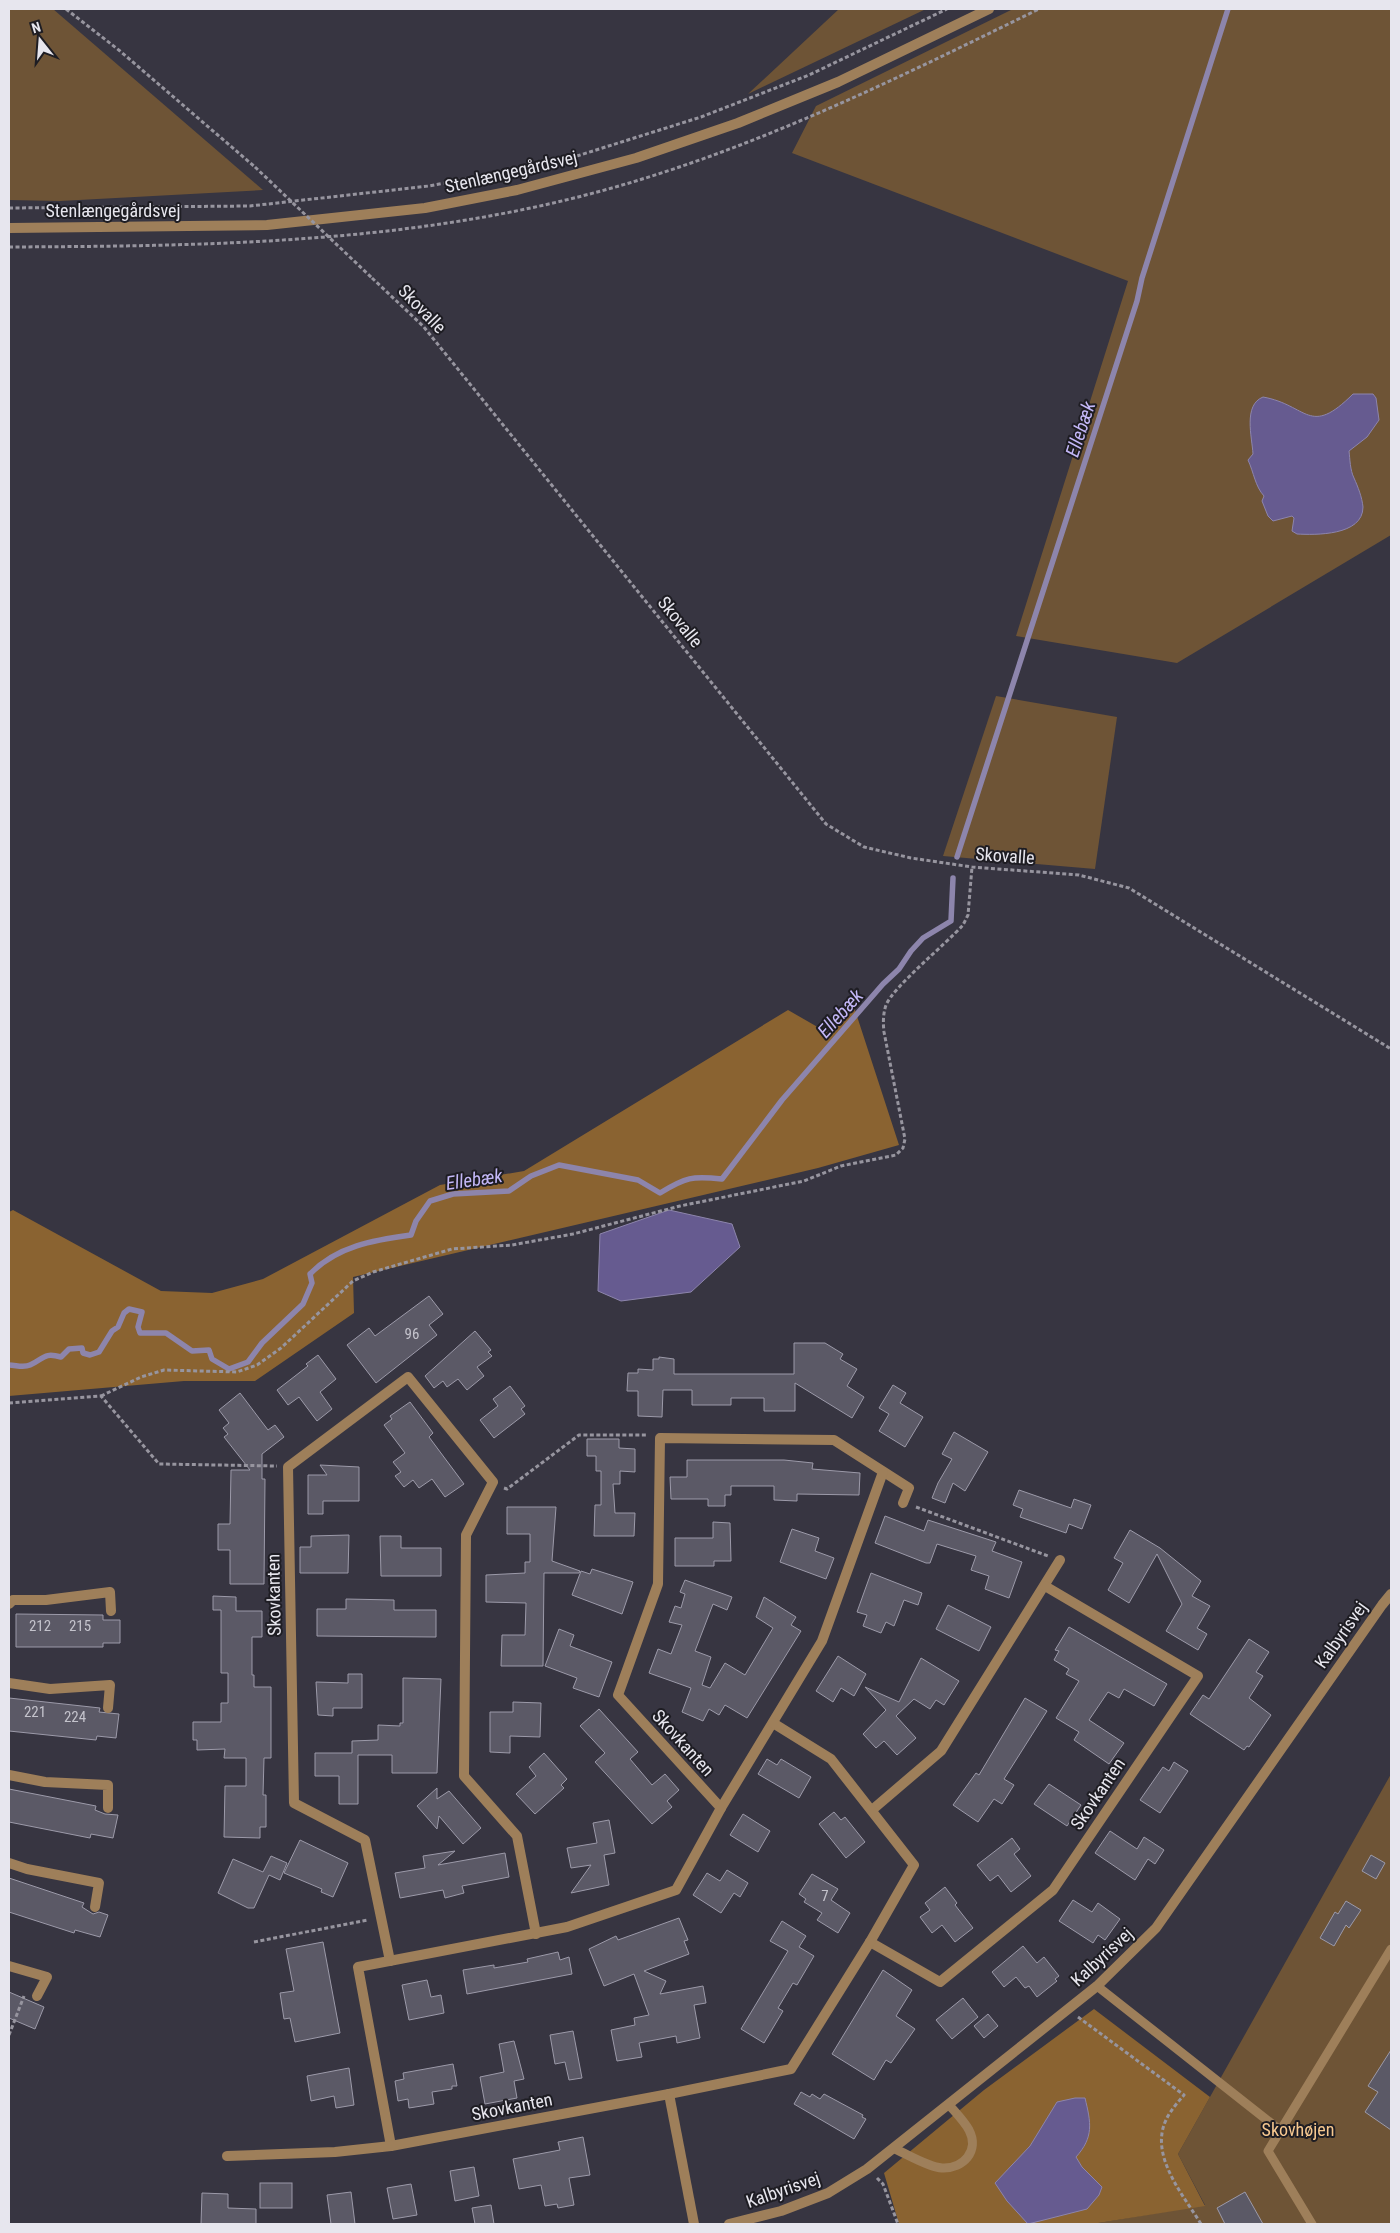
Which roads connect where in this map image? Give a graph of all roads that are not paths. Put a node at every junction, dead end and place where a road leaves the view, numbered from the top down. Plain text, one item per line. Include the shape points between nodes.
1 (989, 9) edge
2 (9, 228) edge
3 (883, 1472) junction
4 (903, 1503) road end
5 (1060, 1560) road end
6 (1045, 1586) junction
7 (1391, 1594) edge
8 (9, 1604) edge
9 (111, 1611) dead end
10 (9, 1683) edge
11 (108, 1708) dead end
12 (773, 1723) junction
13 (9, 1775) edge
14 (108, 1808) dead end
15 (721, 1808) junction
16 (872, 1810) junction
17 (9, 1863) edge
18 (95, 1907) dead end
19 (536, 1934) junction
20 (870, 1942) junction
21 (1391, 1949) edge
22 (390, 1961) junction
23 (9, 1966) edge
24 (1097, 1986) junction
25 (37, 1996) road end
26 (669, 2094) junction
27 (950, 2106) junction
28 (1281, 2131) junction
29 (391, 2146) junction
30 (895, 2149) junction
31 (227, 2156) dead end
32 (694, 2224) edge
33 (729, 2224) edge
34 (1312, 2224) edge

1 - 2 street, Stenlængegårdsvej via 838,82 738,124 636,158 517,190 425,208 267,225
3 - 4 street via 908,1488
3 - 12 street, Skovkanten via 822,1641
3 - 15 street, Skovkanten via 834,1440 660,1438 658,1584 618,1695
5 - 6 street
6 - 16 street via 941,1750
6 - 20 street, Skovkanten via 1198,1676 1053,1890 940,1982
7 - 24 street, Kalbyrisvej via 1156,1928
8 - 9 street via 13,1600 46,1600 110,1592
10 - 11 street via 50,1689 110,1685
12 - 15 street, Skovkanten
12 - 16 street, Skovkanten via 831,1759
13 - 14 street via 45,1782 108,1785
15 - 19 street, Skovkanten via 676,1890 567,1927
16 - 20 street, Skovkanten via 914,1865
17 - 18 street via 99,1883
19 - 22 street, Skovkanten
19 - 22 street, Skovkanten via 518,1836 464,1776 466,1535 493,1482 408,1377 288,1467 294,1803 365,1840
20 - 26 street, Skovkanten via 791,2069
21 - 28 lane
22 - 29 street, Skovkanten via 358,1968
23 - 25 street via 47,1977
24 - 27 street, Kalbyrisvej
24 - 28 lane
26 - 29 street, Skovkanten
26 - 32 street
27 - 30 street, Kalbyrisvej
27 - 30 lane via 970,2131 972,2147 967,2161 956,2167 940,2168
28 - 34 lane via 1268,2151
29 - 31 street, Skovkanten via 335,2152
30 - 33 street, Kalbyrisvej via 828,2193 781,2211

